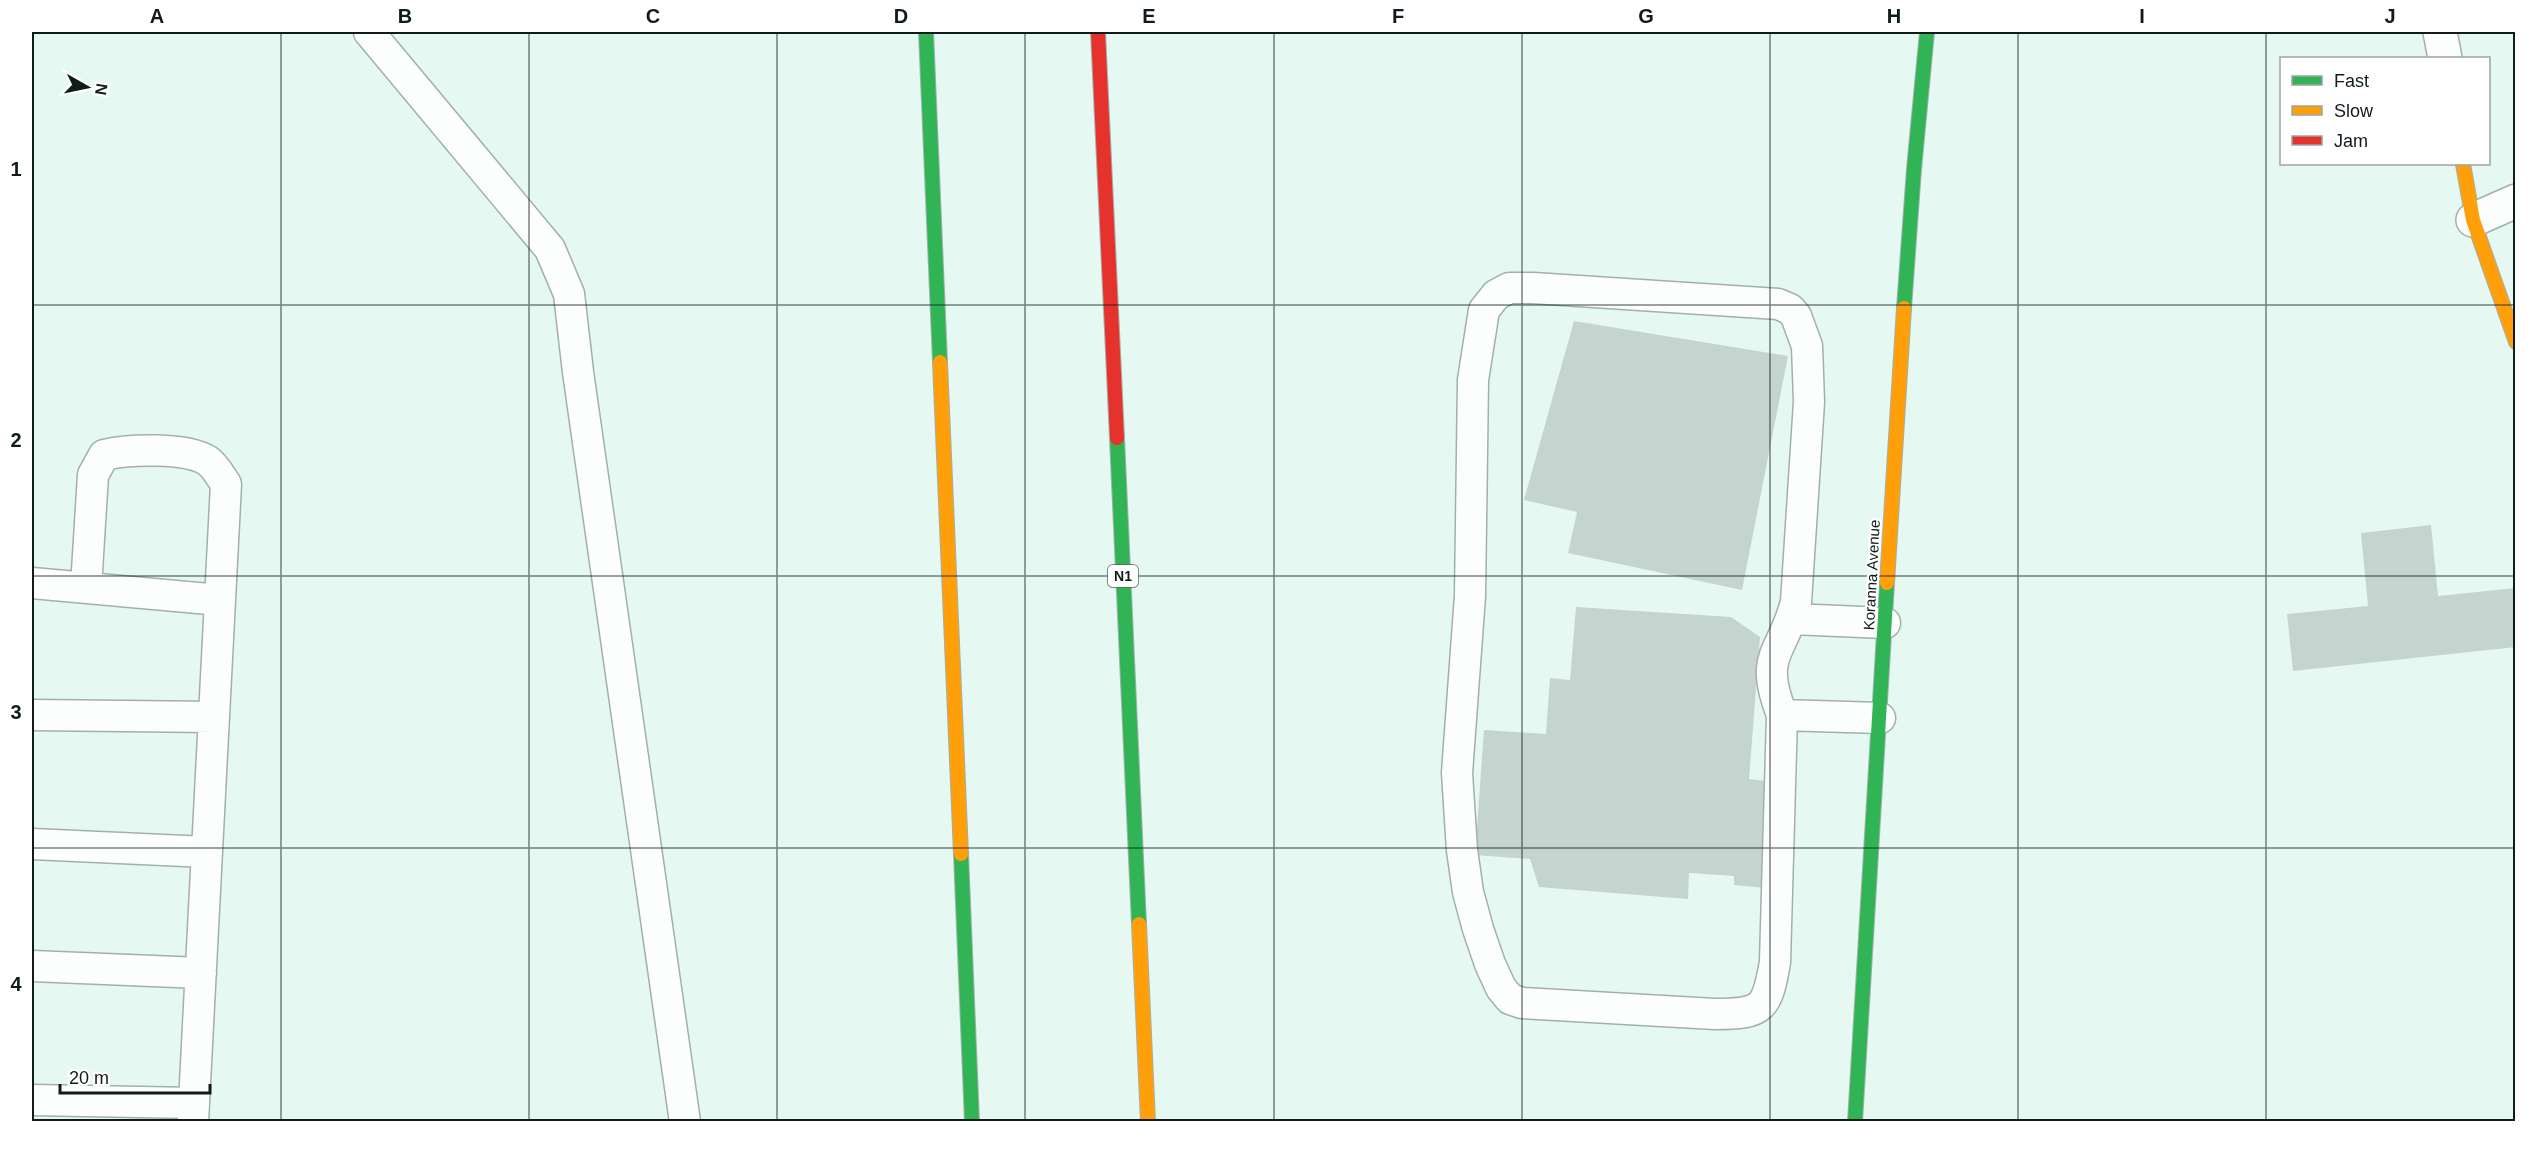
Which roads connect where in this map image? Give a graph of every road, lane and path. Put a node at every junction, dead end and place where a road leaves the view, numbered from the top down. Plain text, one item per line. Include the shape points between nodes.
1 (369, 32) edge
2 (926, 32) edge
3 (1098, 32) edge
4 (1927, 32) edge
5 (2440, 32) edge
6 (2445, 57) edge
7 (2463, 165) edge
8 (2516, 201) edge
9 (2473, 220) junction
10 (2516, 342) edge
11 (32, 583) edge
12 (86, 587) junction
13 (220, 600) junction
14 (1792, 619) junction
15 (1885, 623) junction
16 (32, 715) edge
17 (1782, 715) junction
18 (214, 717) junction
19 (1880, 718) junction
20 (32, 844) edge
21 (207, 852) junction
22 (32, 966) edge
23 (201, 973) junction
24 (32, 1100) edge
25 (193, 1112) edge
26 (685, 1122) edge
27 (972, 1122) edge
28 (1148, 1122) edge
29 (1855, 1122) edge

1 - 26 lane via 550,249 569,294
2 - 27 main road
3 - 28 main road, N1
4 - 15 main road, Koranna Avenue via 1914,169
5 - 6 street
7 - 9 main road
8 - 9 street
9 - 10 main road
11 - 12 lane
12 - 13 lane
12 - 13 lane via 93,475 104,455 123,450 188,454 209,462 226,484
13 - 18 lane
14 - 15 lane
14 - 17 lane via 1771,663 1770,676
14 - 17 lane via 1809,402 1807,346 1802,327 1790,309 1778,304 1533,288 1509,288 1496,296 1484,310 1473,380 1470,596 1457,773 1468,892 1490,964 1510,999 1522,1003 1715,1014 1756,1011 1769,990 1775,962
15 - 19 main road, Koranna Avenue
16 - 18 lane
17 - 19 lane
18 - 21 lane
19 - 29 main road, Koranna Avenue
20 - 21 lane
21 - 23 lane
22 - 23 lane
23 - 25 lane
24 - 25 lane

